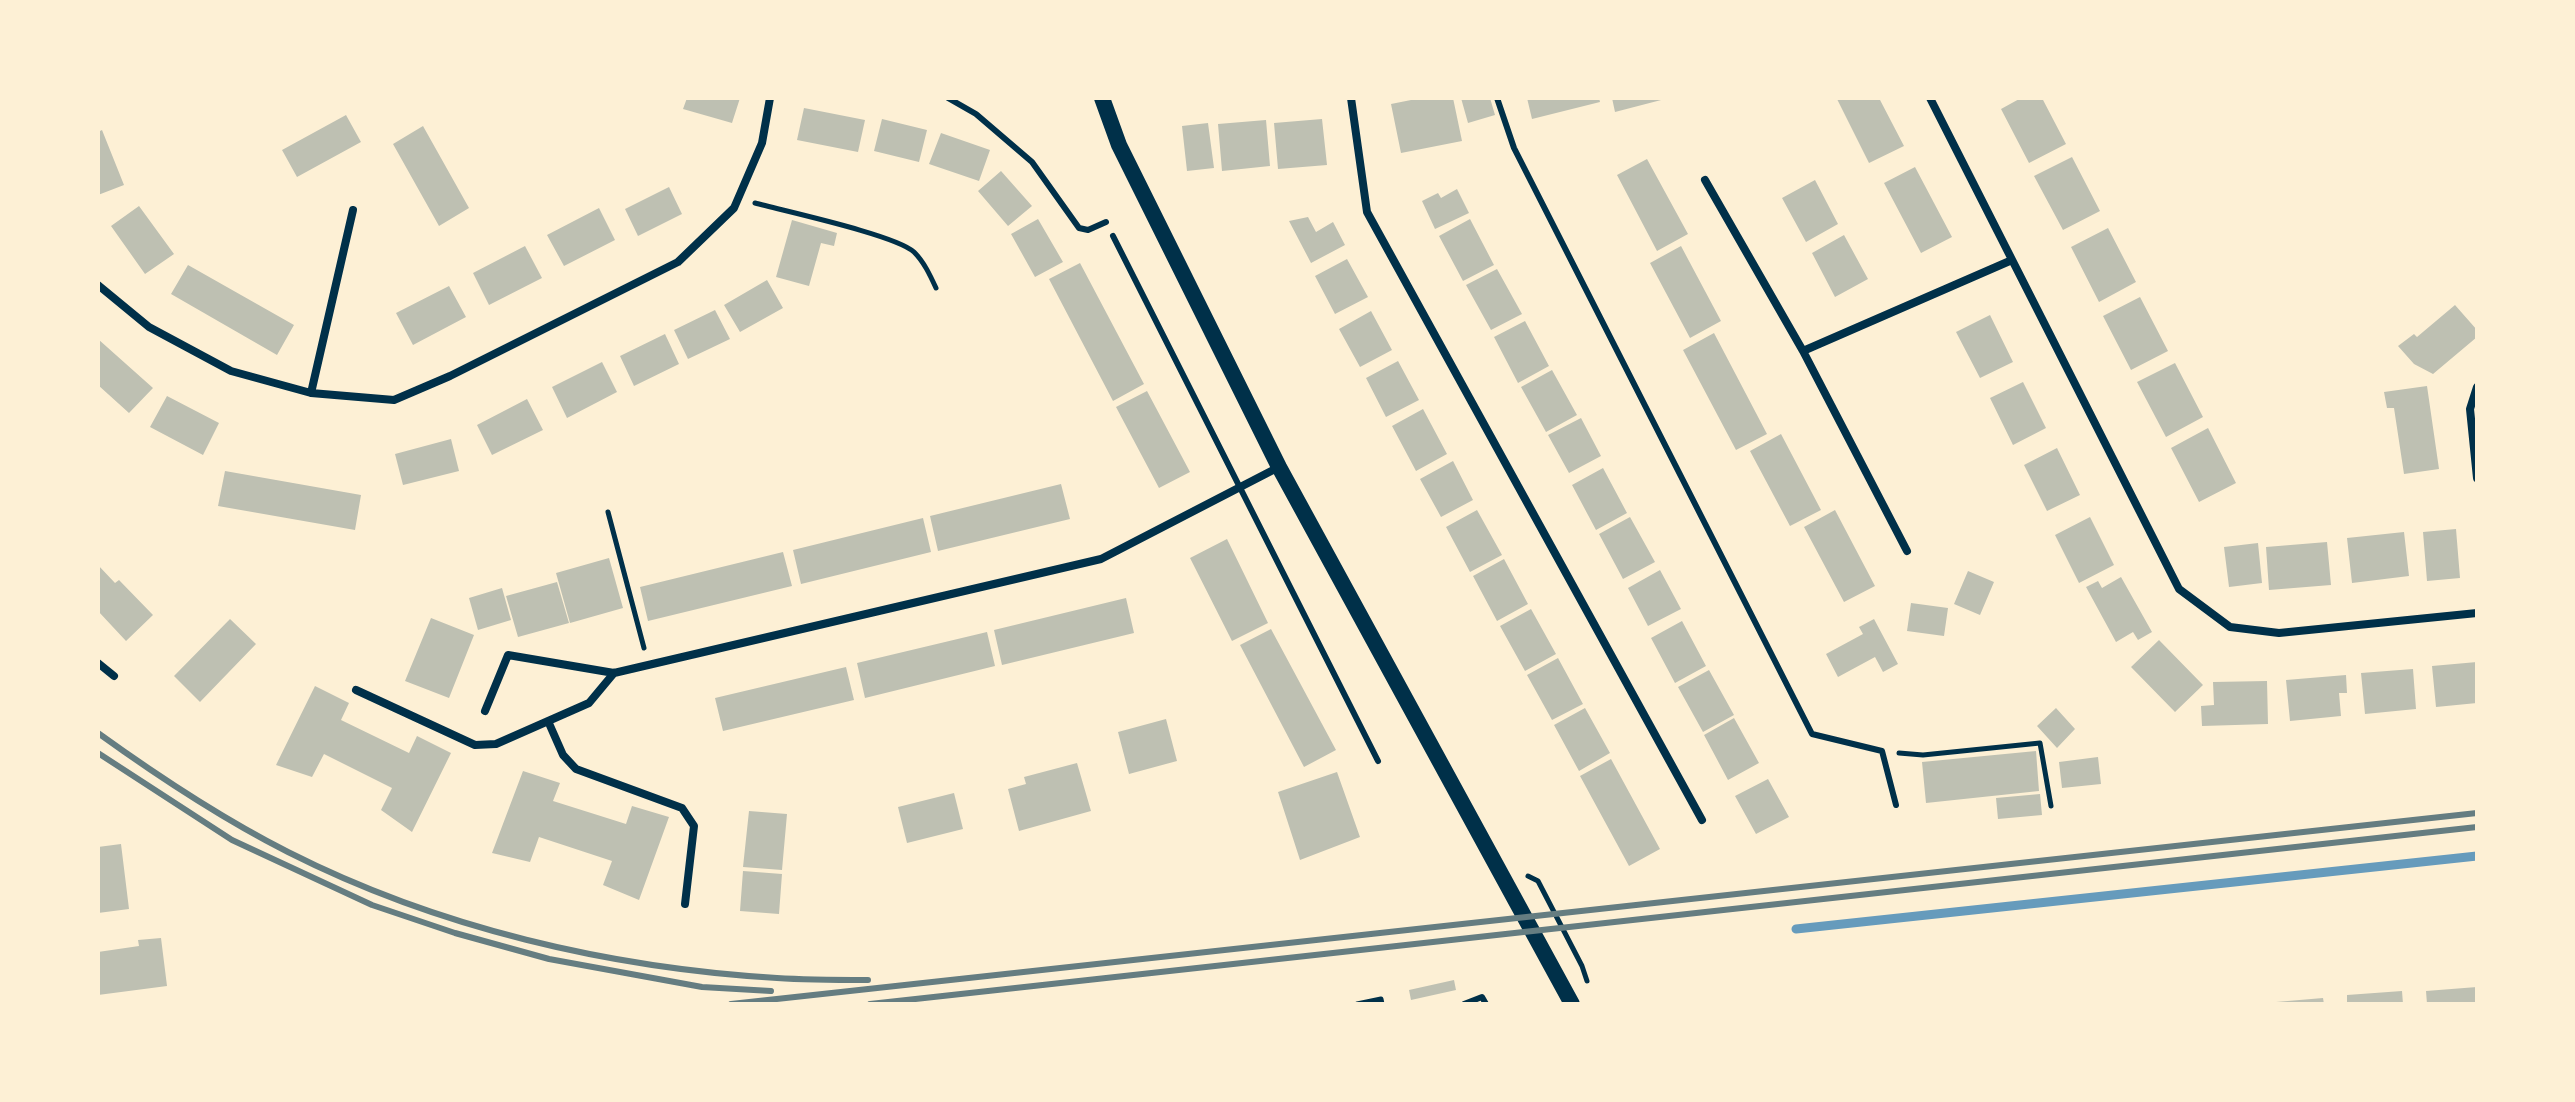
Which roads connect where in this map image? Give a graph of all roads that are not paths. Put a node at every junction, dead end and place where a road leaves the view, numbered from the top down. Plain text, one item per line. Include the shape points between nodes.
1 (770, 98) edge
2 (948, 98) edge
3 (1102, 98) edge
4 (1351, 98) edge
5 (1497, 98) edge
6 (1930, 98) edge
7 (1705, 180) dead end
8 (353, 210) dead end
9 (1106, 222) dead end
10 (1113, 236) dead end
11 (2012, 260) junction
12 (98, 285) edge
13 (1803, 351) junction
14 (2477, 387) edge
15 (311, 393) junction
16 (1279, 467) junction
17 (2477, 478) edge
18 (1240, 489) junction
19 (1907, 551) dead end
20 (2477, 613) edge
21 (98, 663) edge
22 (614, 673) junction
23 (114, 676) dead end
24 (356, 690) dead end
25 (485, 711) dead end
26 (548, 721) junction
27 (1378, 761) dead end
28 (1896, 805) dead end
29 (1702, 820) dead end
30 (685, 904) dead end
31 (1464, 1004) edge
32 (1486, 1004) edge
33 (1572, 1004) edge

1 - 15 street via 762,143 734,208 678,262 394,400
2 - 9 lane via 976,114 1032,162 1079,228
3 - 16 main road via 1119,145
4 - 29 street via 1367,212
5 - 28 lane via 1514,148 1812,734 1882,751
6 - 11 street
7 - 13 street
8 - 15 street
10 - 18 lane
11 - 13 street
11 - 20 street via 2179,589 2230,627 2279,633
12 - 15 street via 149,327 231,371
13 - 19 street
14 - 17 street via 2470,409
16 - 18 street
16 - 33 main road
18 - 22 street via 1101,559
18 - 27 lane
21 - 23 street
22 - 25 street via 508,655
22 - 26 street via 589,703
24 - 26 street via 475,745 496,744
26 - 30 street via 563,755 576,769 682,808 694,826
31 - 32 lane via 1482,997

